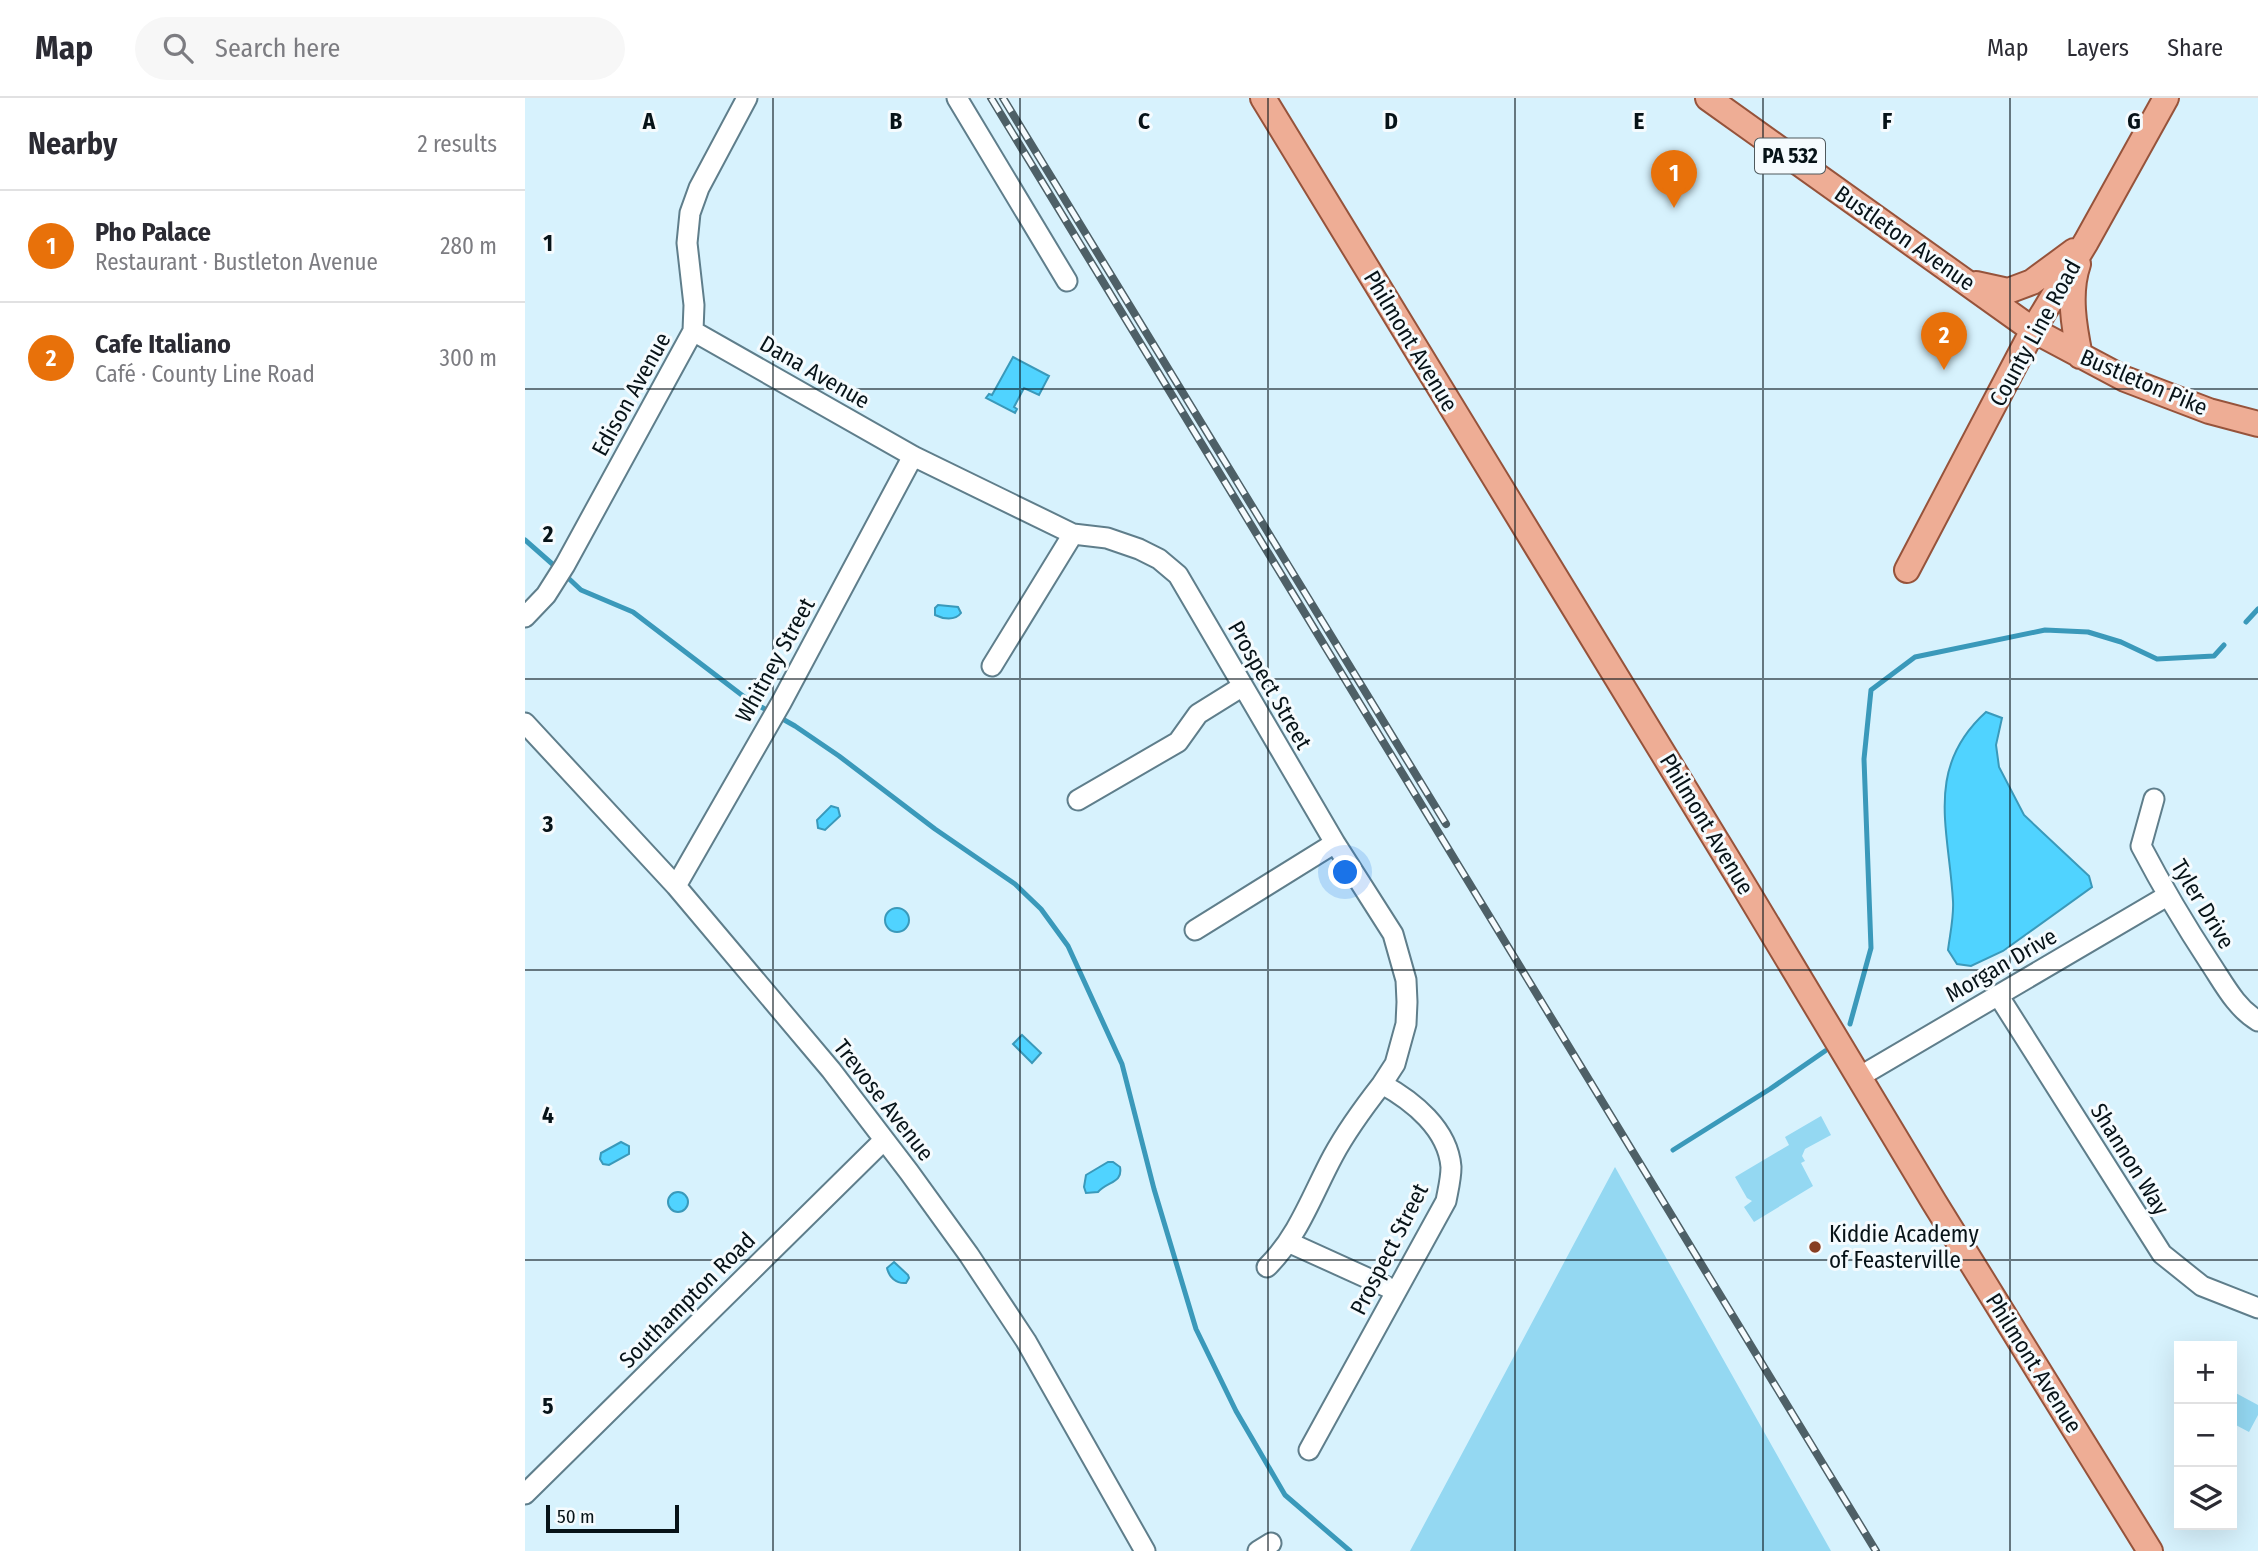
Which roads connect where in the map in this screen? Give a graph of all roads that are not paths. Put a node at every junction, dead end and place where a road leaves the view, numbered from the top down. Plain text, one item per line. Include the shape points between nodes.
1 (747, 98) edge
2 (957, 98) edge
3 (1263, 98) edge
4 (1708, 98) edge
5 (2166, 98) edge
6 (2086, 242) junction
7 (1067, 281) dead end
8 (1967, 282) junction
9 (2033, 330) junction
10 (693, 331) junction
11 (2080, 356) junction
12 (2258, 424) edge
13 (913, 456) junction
14 (1073, 534) junction
15 (1907, 570) dead end
16 (525, 617) edge
17 (992, 666) dead end
18 (1243, 686) junction
19 (525, 723) edge
20 (2154, 799) dead end
21 (1078, 800) dead end
22 (1335, 843) junction
23 (676, 886) junction
24 (2167, 896) junction
25 (1195, 930) dead end
26 (1998, 995) junction
27 (2258, 1021) edge
28 (1859, 1077) junction
29 (1382, 1084) junction
30 (884, 1140) junction
31 (1288, 1242) junction
32 (1267, 1267) dead end
33 (1396, 1291) junction
34 (2258, 1308) edge
35 (1308, 1450) dead end
36 (525, 1494) edge
37 (1145, 1551) edge
38 (2150, 1551) edge

1 - 10 street, Edison Avenue via 690,213 687,243
2 - 7 street
3 - 28 main road, Philmont Avenue
4 - 8 main road, Bustleton Avenue / PA 532
5 - 6 main road, County Line Road
6 - 8 main road via 2032,282 2008,290
6 - 9 main road, County Line Road
6 - 11 main road via 2076,269 2073,297
8 - 9 main road, Bustleton Avenue / PA 532
9 - 11 main road, Bustleton Pike / PA 532
9 - 15 main road, County Line Road
10 - 13 street, Dana Avenue
10 - 16 street, Edison Avenue via 553,586
11 - 12 main road, Bustleton Pike / PA 532 via 2176,400
13 - 14 street, Prospect Street
13 - 23 street, Whitney Street via 781,703
14 - 17 street
14 - 18 street, Prospect Street via 1107,538 1139,549 1178,575
18 - 21 street via 1198,713 1178,742
18 - 22 street, Prospect Street
19 - 23 street, Trevose Avenue
20 - 24 street, Tyler Drive via 2140,846
22 - 25 street
22 - 29 street, Prospect Street via 1393,934 1406,980 1408,1002 1401,1046
23 - 30 street, Trevose Avenue
24 - 26 street, Morgan Drive
24 - 27 street, Tyler Drive via 2230,994
26 - 28 street, Morgan Drive
26 - 34 street, Shannon Way via 2162,1254 2201,1286
28 - 38 main road, Philmont Avenue
29 - 31 street, Prospect Street via 1335,1153
29 - 33 street, Prospect Street via 1428,1119 1444,1143 1451,1169 1446,1201
30 - 36 street, Southampton Road
30 - 37 street, Trevose Avenue via 1026,1341
31 - 32 street, Prospect Street
31 - 33 street
33 - 35 street, Prospect Street

